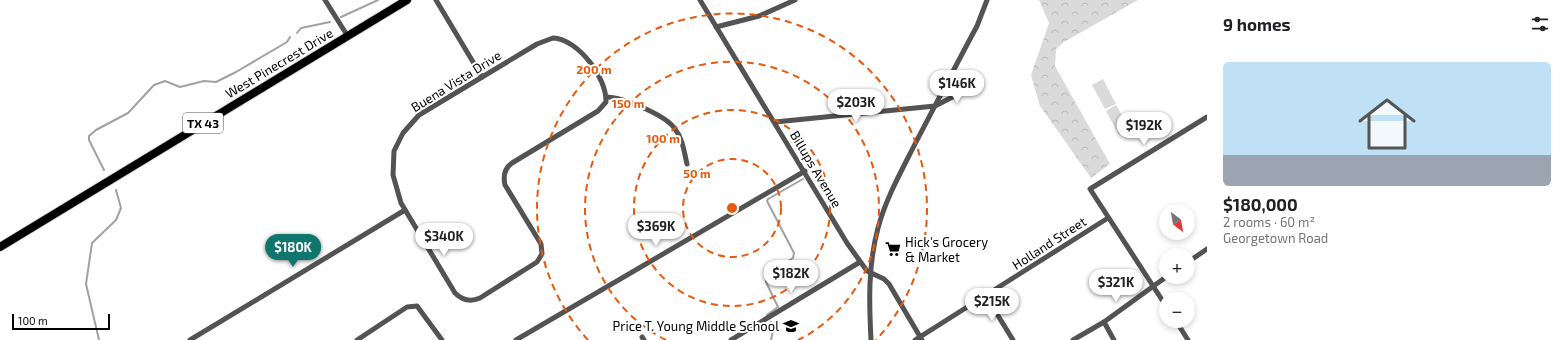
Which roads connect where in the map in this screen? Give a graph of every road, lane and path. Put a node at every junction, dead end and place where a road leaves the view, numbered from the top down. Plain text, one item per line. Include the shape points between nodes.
1 (325, 0) edge
2 (407, 0) edge
3 (436, 0) edge
4 (700, 0) edge
5 (795, 0) edge
6 (987, 0) edge
7 (716, 27) junction
8 (347, 35) junction
9 (482, 77) junction
10 (972, 87) dead end
11 (606, 96) junction
12 (935, 106) junction
13 (1207, 117) edge
14 (774, 122) junction
15 (687, 164) dead end
16 (805, 171) junction
17 (405, 210) junction
18 (1108, 218) junction
19 (0, 247) edge
20 (1207, 249) edge
21 (1195, 257) edge
22 (860, 262) junction
23 (870, 273) junction
24 (1159, 282) edge
25 (1153, 286) junction
26 (1159, 295) edge
27 (986, 296) junction
28 (1104, 322) junction
29 (1180, 328) edge
30 (919, 339) edge
31 (190, 340) edge
32 (357, 340) edge
33 (442, 340) edge
34 (516, 340) edge
35 (731, 340) edge
36 (871, 340) edge
37 (1013, 340) edge
38 (1073, 340) edge
39 (1114, 340) edge
40 (1188, 340) edge

1 - 8 street
2 - 8 main road, West Pinecrest Drive / TX 43
3 - 9 street
4 - 7 street, Billups Avenue
5 - 7 street via 759,16
6 - 12 street
7 - 14 street, Billups Avenue
8 - 19 main road, West Pinecrest Drive / TX 43
9 - 11 street, Buena Vista Drive via 541,42 561,39 577,49 597,73
9 - 17 street, Buena Vista Drive via 419,115 399,139 393,157 393,175 396,190
10 - 12 street
11 - 15 street via 622,99 669,123 678,133
11 - 17 street, Buena Vista Drive via 604,105 598,111 507,168 505,184 541,244 542,254 537,262 480,298 467,300 455,293
12 - 14 street
12 - 23 street via 888,202 878,228
13 - 18 street via 1090,189
14 - 16 street, Billups Avenue
16 - 22 street, Billups Avenue
16 - 34 street
17 - 31 street
18 - 25 street
18 - 27 street, Holland Street
20 - 21 street
22 - 23 street, Billups Avenue
22 - 35 street
23 - 30 street, Billups Avenue via 889,284
23 - 36 street
24 - 25 street
25 - 26 street
25 - 28 street
27 - 30 street, Holland Street
27 - 37 street
28 - 38 street
28 - 39 street
29 - 40 street
32 - 33 street via 407,308 417,306

